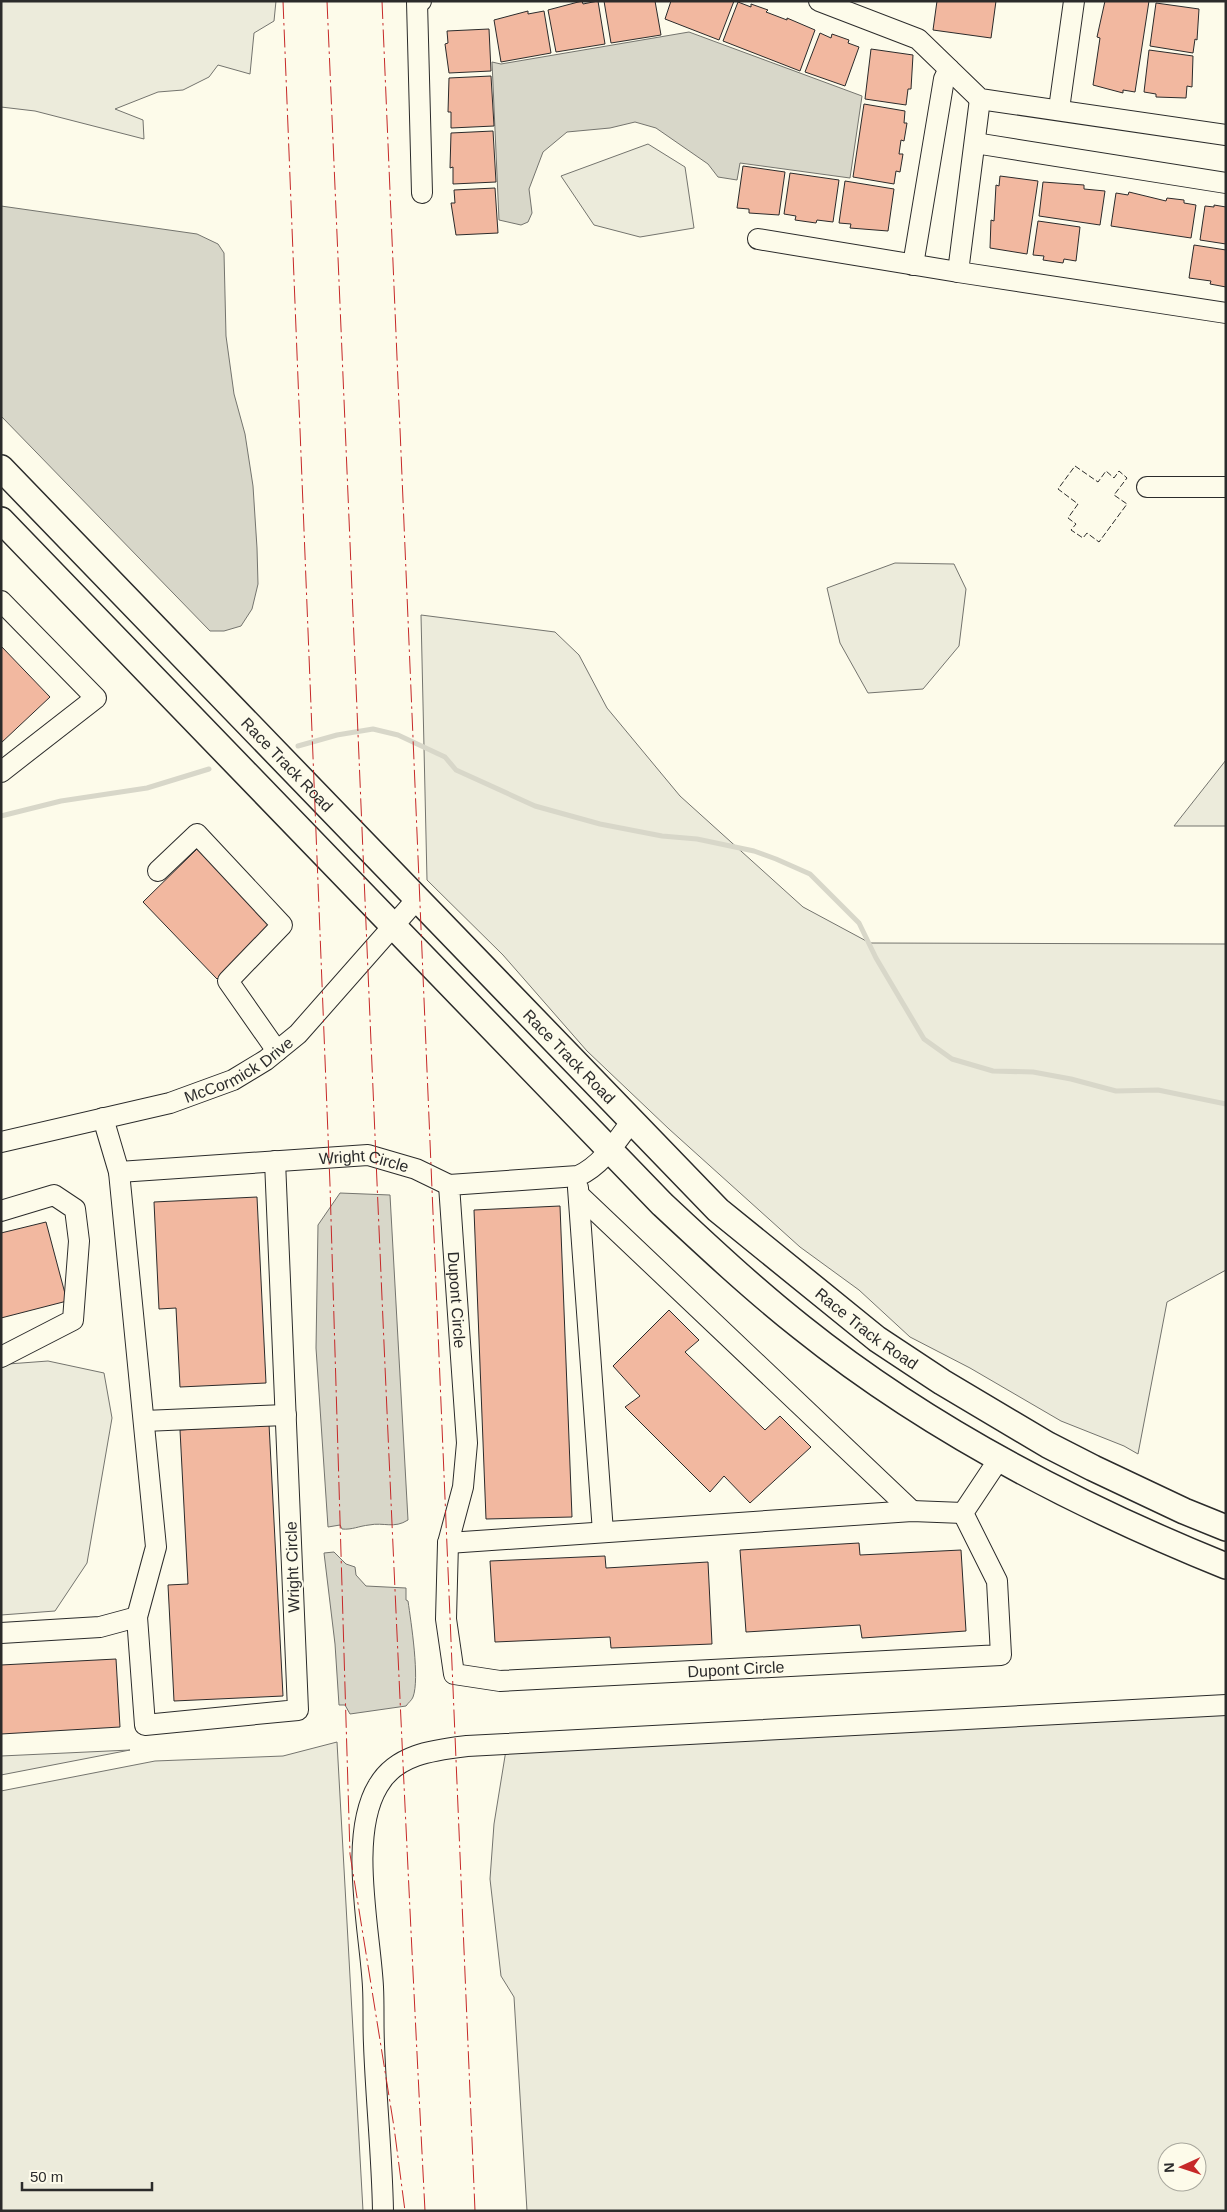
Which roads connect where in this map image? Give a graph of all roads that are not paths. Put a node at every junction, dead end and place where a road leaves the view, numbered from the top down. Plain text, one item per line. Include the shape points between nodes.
1 (819, 1) edge
2 (1074, 1) edge
3 (419, 2) edge
4 (852, 7) edge
5 (949, 69) junction
6 (980, 99) junction
7 (1059, 109) junction
8 (1226, 135) edge
9 (974, 143) junction
10 (1226, 183) edge
11 (422, 193) dead end
12 (758, 239) dead end
13 (913, 265) junction
14 (958, 272) junction
15 (1226, 313) edge
16 (1, 468) edge
17 (1147, 487) dead end
18 (1226, 487) edge
19 (1, 520) edge
20 (1, 602) edge
21 (1, 772) edge
22 (158, 871) dead end
23 (417, 899) junction
24 (393, 927) junction
25 (277, 1051) junction
26 (103, 1118) junction
27 (631, 1122) junction
28 (1, 1142) edge
29 (609, 1151) junction
30 (275, 1161) junction
31 (120, 1172) junction
32 (449, 1185) junction
33 (578, 1185) junction
34 (1, 1211) edge
35 (1, 1357) edge
36 (286, 1415) junction
37 (144, 1421) junction
38 (999, 1459) junction
39 (912, 1511) junction
40 (963, 1513) junction
41 (1226, 1528) edge
42 (604, 1532) junction
43 (448, 1543) junction
44 (1226, 1566) edge
45 (137, 1617) junction
46 (1, 1633) edge
47 (1226, 1705) edge
48 (383, 2211) edge

1 - 4 street
2 - 7 street
3 - 11 street
4 - 5 street via 918,39
5 - 6 street
5 - 13 street via 944,79
6 - 7 street
6 - 9 street
7 - 8 street
9 - 10 street
9 - 14 street
12 - 13 street
13 - 14 street
14 - 15 street
16 - 23 main road, Race Track Road
17 - 18 street
19 - 24 main road
20 - 21 street via 96,698
22 - 25 street via 197,834 282,925 228,981
23 - 24 street, McCormick Drive
23 - 27 main road, Race Track Road
24 - 25 street, McCormick Drive via 298,1034
24 - 29 main road
25 - 26 street, McCormick Drive via 233,1080 170,1103
26 - 28 street, McCormick Drive
26 - 31 street, Wright Circle
27 - 29 street
27 - 41 main road, Race Track Road via 718,1210 877,1339 1048,1445
29 - 33 street
29 - 38 main road via 714,1253 801,1328 880,1385
30 - 31 street, Wright Circle
30 - 32 street, Wright Circle via 368,1155 416,1169
30 - 36 street, Wright Circle
31 - 37 street, Wright Circle
32 - 33 street
32 - 43 street, Dupont Circle via 467,1443 463,1487
33 - 39 street
33 - 42 street
34 - 35 street via 54,1196 75,1209 79,1241 73,1320
36 - 37 street
36 - 45 street, Wright Circle via 298,1710 145,1725
37 - 45 street, Wright Circle via 156,1547
38 - 40 street
38 - 44 main road via 1152,1536
39 - 40 street
39 - 42 street
40 - 43 street, Dupont Circle via 997,1581 1000,1655 500,1681 454,1674 446,1619
42 - 43 street
45 - 46 street via 100,1627
47 - 48 street via 467,1746 426,1752 392,1768 370,1800 363,1832

